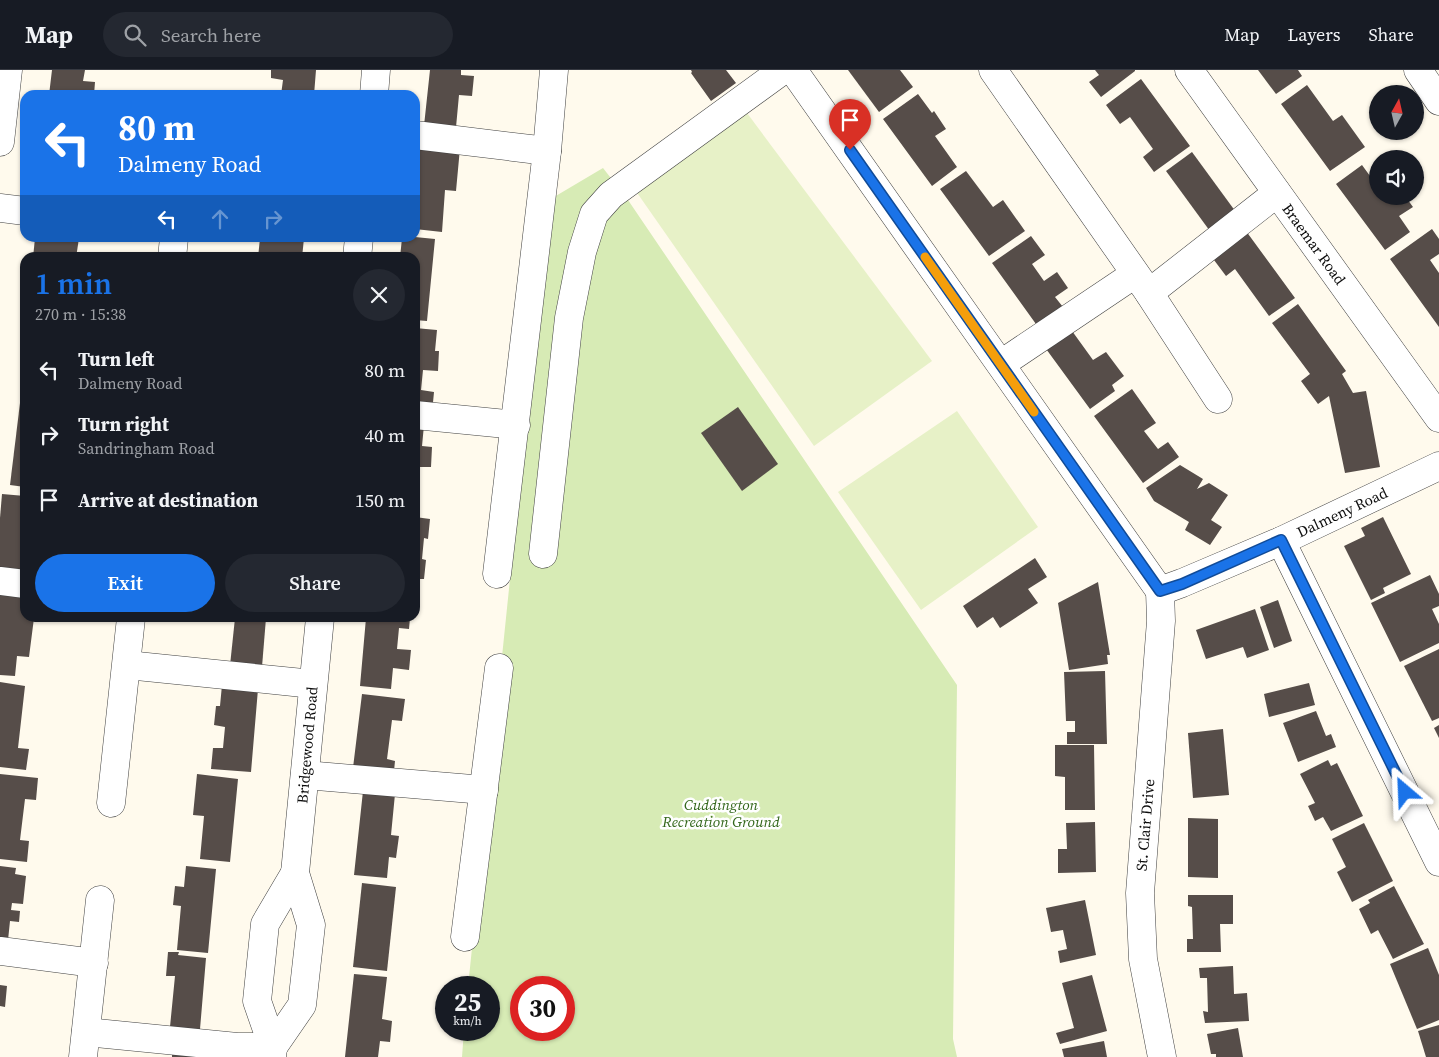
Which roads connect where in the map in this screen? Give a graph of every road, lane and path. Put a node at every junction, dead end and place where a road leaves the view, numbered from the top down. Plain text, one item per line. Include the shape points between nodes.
1 (8, 70) edge
2 (376, 70) edge
3 (554, 70) edge
4 (784, 70) edge
5 (793, 70) edge
6 (993, 70) edge
7 (1188, 70) edge
8 (1418, 70) edge
9 (374, 90) edge
10 (1439, 101) edge
11 (420, 136) edge
12 (0, 142) edge
13 (547, 150) junction
14 (1277, 193) junction
15 (0, 208) edge
16 (20, 210) edge
17 (1142, 283) junction
18 (1001, 364) junction
19 (1218, 399) dead end
20 (420, 415) edge
21 (1439, 418) edge
22 (516, 425) junction
23 (1439, 466) edge
24 (1281, 540) junction
25 (543, 554) dead end
26 (497, 574) dead end
27 (0, 581) edge
28 (20, 583) edge
29 (1160, 591) junction
30 (131, 622) edge
31 (320, 622) edge
32 (127, 665) junction
33 (500, 668) dead end
34 (313, 684) junction
35 (305, 775) junction
36 (484, 790) junction
37 (111, 803) dead end
38 (1439, 862) edge
39 (295, 873) junction
40 (100, 900) dead end
41 (465, 938) dead end
42 (0, 951) edge
43 (94, 963) junction
44 (84, 1044) edge
45 (272, 1052) edge
46 (1162, 1057) edge

1 - 12 street
2 - 9 street
3 - 13 street
4 - 25 street via 611,194 594,214 582,252 569,318
5 - 18 street
6 - 17 street
7 - 14 street, Braemar Road
8 - 10 street
11 - 13 street
13 - 22 street
14 - 17 street
14 - 21 street, Braemar Road
15 - 16 street
17 - 18 street
17 - 19 street
18 - 29 street
20 - 22 street
22 - 26 street
23 - 24 street, Dalmeny Road
24 - 29 street, Dalmeny Road
24 - 38 street
27 - 28 street
29 - 46 street, St. Clair Drive via 1162,621 1140,893 1144,959
30 - 32 street
31 - 34 street, Bridgewood Road
32 - 34 street
32 - 37 street
33 - 36 street
34 - 35 street, Bridgewood Road
35 - 36 street
35 - 39 street, Bridgewood Road
36 - 41 street
39 - 45 street, Bridgewood Road via 265,924 257,1001
39 - 45 street, Bridgewood Road via 310,924 302,1005
40 - 43 street
42 - 43 street
43 - 44 street
44 - 45 street via 237,1046

